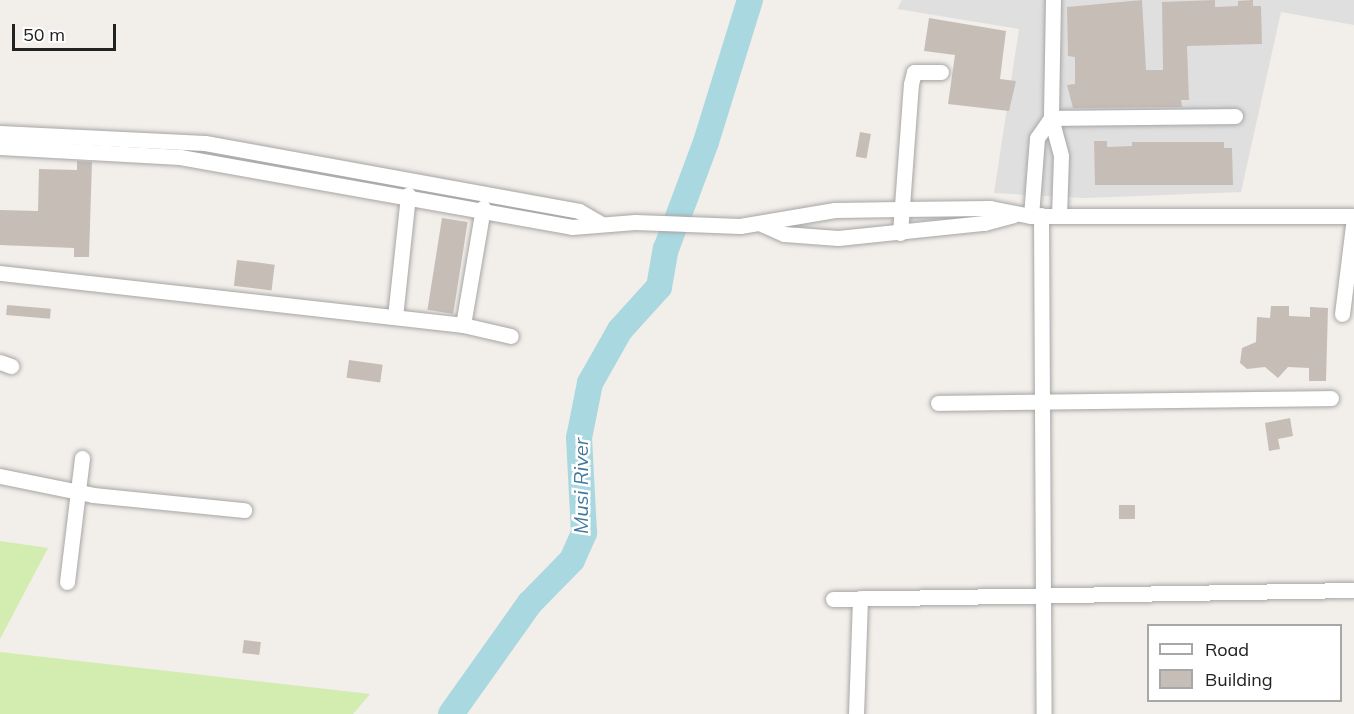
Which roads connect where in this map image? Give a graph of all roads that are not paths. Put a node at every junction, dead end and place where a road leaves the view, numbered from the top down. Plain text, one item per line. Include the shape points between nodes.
1 (1053, 0) edge
2 (941, 72) dead end
3 (1235, 116) dead end
4 (1051, 118) junction
5 (0, 133) edge
6 (180, 141) junction
7 (97, 145) junction
8 (0, 147) edge
9 (176, 157) junction
10 (279, 157) junction
11 (275, 172) junction
12 (331, 175) junction
13 (408, 195) junction
14 (483, 208) junction
15 (900, 209) junction
16 (1013, 215) junction
17 (1036, 215) junction
18 (1059, 215) junction
19 (1354, 217) edge
20 (600, 223) junction
21 (759, 224) junction
22 (900, 233) junction
23 (0, 273) edge
24 (1342, 314) dead end
25 (395, 317) junction
26 (463, 325) junction
27 (511, 336) dead end
28 (1330, 398) dead end
29 (1042, 402) junction
30 (938, 403) dead end
31 (82, 458) dead end
32 (0, 476) edge
33 (78, 491) junction
34 (244, 510) dead end
35 (67, 582) dead end
36 (1354, 590) edge
37 (1043, 595) junction
38 (860, 598) junction
39 (833, 599) dead end
40 (856, 714) edge
41 (1044, 714) edge

1 - 4 street
2 - 15 street via 914,72
3 - 4 street
4 - 17 street via 1037,138
4 - 18 street via 1061,156
5 - 7 street
6 - 7 street
6 - 9 street
6 - 10 street
7 - 8 street
7 - 9 street
9 - 11 street
10 - 11 street
10 - 12 street
11 - 12 street
12 - 13 street
12 - 20 street via 579,211
13 - 14 street
13 - 25 street
14 - 20 street via 572,227
14 - 26 street
15 - 16 street via 990,208
15 - 21 street via 835,210
15 - 22 street
16 - 17 street
16 - 22 street via 984,223
17 - 18 street
17 - 29 street
18 - 19 street
19 - 24 street
20 - 21 street
21 - 22 street via 784,234 813,238
23 - 25 street
25 - 26 street
26 - 27 street
28 - 29 street
29 - 30 street
29 - 37 street
31 - 33 street
32 - 33 street
33 - 34 street
33 - 35 street
36 - 37 street
37 - 38 street
37 - 41 street
38 - 39 street
38 - 40 street

